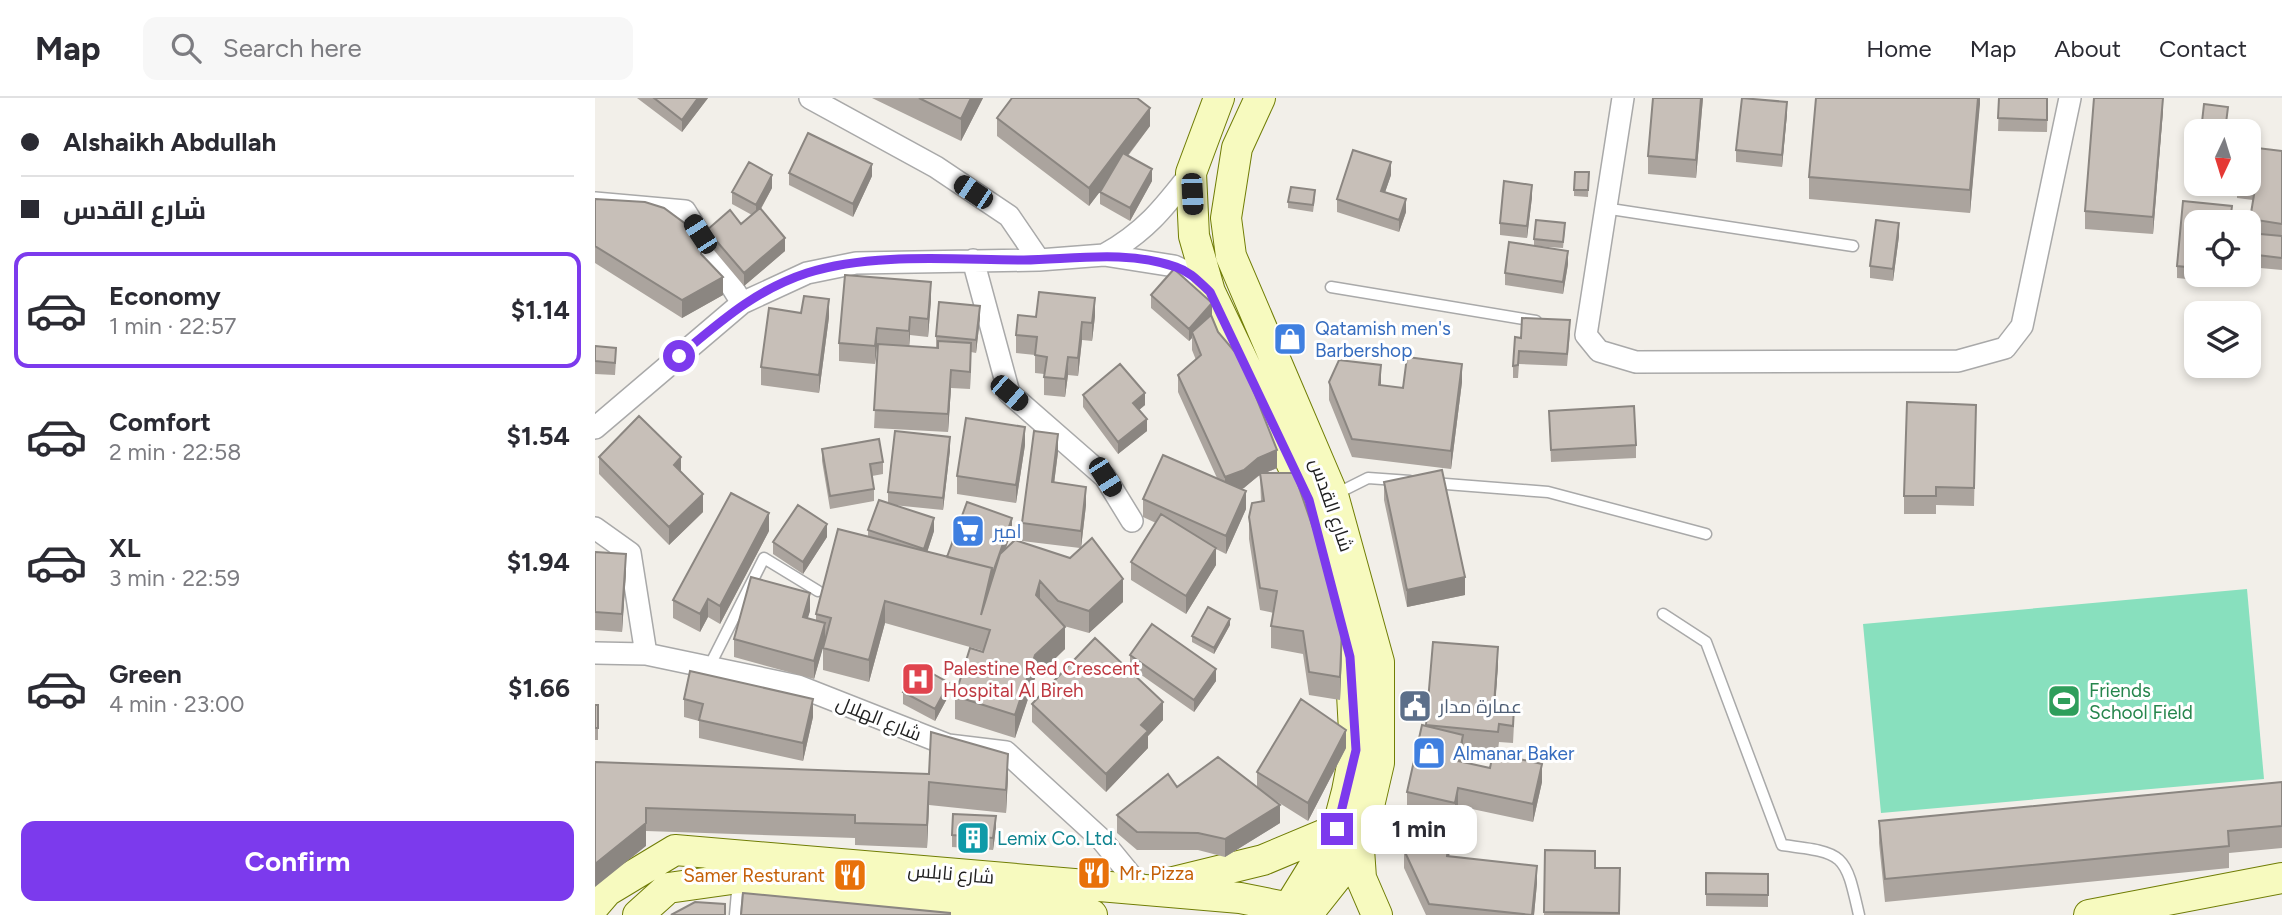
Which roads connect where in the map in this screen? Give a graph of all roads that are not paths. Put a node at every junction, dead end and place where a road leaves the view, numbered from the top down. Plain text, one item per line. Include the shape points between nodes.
1 (810, 98) edge
2 (1219, 98) edge
3 (1260, 98) edge
4 (1623, 98) edge
5 (2070, 98) edge
6 (1191, 173) junction
7 (595, 203) edge
8 (1604, 208) junction
9 (1853, 246) dead end
10 (1104, 255) junction
11 (973, 260) junction
12 (1039, 260) junction
13 (1331, 288) dead end
14 (1210, 292) junction
15 (742, 303) junction
16 (1544, 322) edge
17 (595, 428) edge
18 (1333, 495) junction
19 (1132, 521) dead end
20 (595, 528) edge
21 (1706, 534) dead end
22 (818, 591) dead end
23 (1663, 614) dead end
24 (595, 653) edge
25 (646, 654) junction
26 (709, 667) junction
27 (1337, 829) junction
28 (1359, 849) junction
29 (739, 878) junction
30 (2282, 878) edge
31 (1142, 889) junction
32 (595, 905) edge
33 (1302, 913) edge
34 (638, 915) edge
35 (735, 915) edge
36 (1092, 915) edge
37 (1377, 915) edge
38 (1859, 915) edge
39 (2089, 915) edge

1 - 12 street via 936,167 1009,216
2 - 6 main road, شارع القدس
3 - 18 main road, شارع القدس via 1237,148 1226,218 1231,256
4 - 8 street
5 - 8 street via 2022,326 2005,348 1958,361 1636,362 1599,351 1581,334
6 - 10 street via 1155,220
6 - 14 main road, شارع القدس via 1195,236
7 - 15 street via 685,211
8 - 9 lane
10 - 12 street
10 - 14 street via 1174,266
11 - 12 street
11 - 15 street via 856,262 807,274
11 - 19 street via 1009,393 1105,477
13 - 16 lane
14 - 27 main road, شارع القدس via 1309,500 1350,657 1356,750
15 - 17 street
18 - 21 lane via 1368,478 1548,492
18 - 28 main road, شارع القدس via 1379,662 1379,763
20 - 25 street via 630,553
22 - 26 lane via 764,558
23 - 38 lane via 1706,642 1782,845 1829,851 1848,868
24 - 25 street, شارع الهلال
25 - 26 street, شارع الهلال
26 - 31 street, شارع الهلال via 798,687 948,745 1006,752 1101,839
27 - 31 main road via 1263,860
27 - 33 main road, شارع القدس
28 - 33 main road, شارع القدس
28 - 37 main road via 1361,878
29 - 34 main road, شارع نابلس via 668,888
29 - 35 lane
29 - 36 main road, شارع نابلس
30 - 39 main road
31 - 32 main road, شارع نابلس via 675,850 607,891
31 - 33 main road, شارع نابلس via 1240,898

